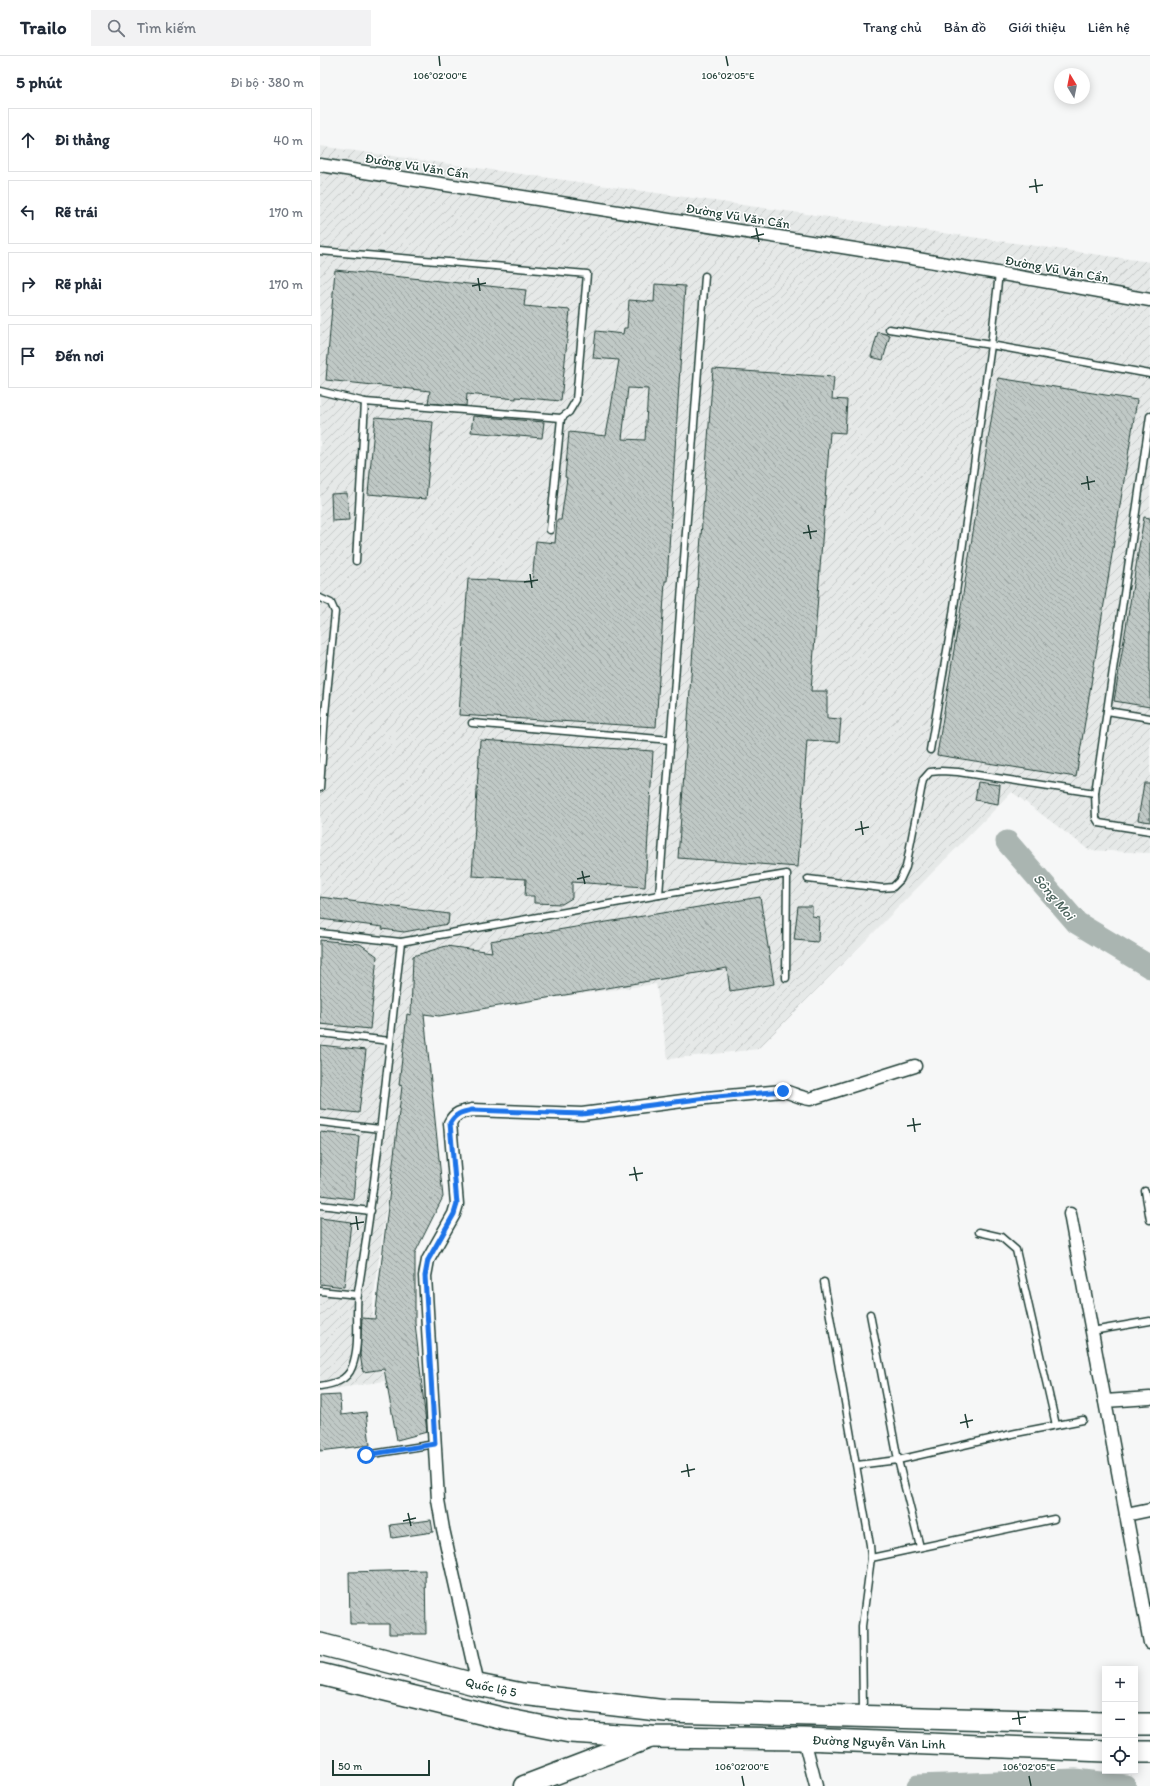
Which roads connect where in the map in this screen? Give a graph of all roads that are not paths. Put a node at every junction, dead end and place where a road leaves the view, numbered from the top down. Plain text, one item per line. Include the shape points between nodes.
1 (320, 164) edge
2 (320, 251) edge
3 (999, 273) junction
4 (706, 276) dead end
5 (1147, 301) edge
6 (889, 330) dead end
7 (991, 345) junction
8 (1150, 374) edge
9 (320, 391) edge
10 (365, 402) junction
11 (1150, 416) edge
12 (561, 418) junction
13 (550, 530) dead end
14 (356, 561) dead end
15 (320, 598) edge
16 (1107, 711) junction
17 (322, 714) edge
18 (1150, 718) edge
19 (472, 723) dead end
20 (671, 740) junction
21 (930, 750) dead end
22 (320, 788) edge
23 (1095, 793) junction
24 (1150, 831) edge
25 (808, 879) dead end
26 (659, 894) junction
27 (320, 933) edge
28 (401, 942) junction
29 (786, 978) dead end
30 (320, 1033) edge
31 (390, 1041) junction
32 (914, 1066) dead end
33 (320, 1122) edge
34 (380, 1129) junction
35 (1144, 1191) dead end
36 (320, 1205) edge
37 (371, 1211) junction
38 (1070, 1214) dead end
39 (1150, 1220) edge
40 (979, 1232) dead end
41 (824, 1282) dead end
42 (320, 1291) edge
43 (358, 1295) junction
44 (870, 1314) dead end
45 (1150, 1321) edge
46 (1092, 1331) junction
47 (320, 1386) edge
48 (1150, 1398) edge
49 (1105, 1401) junction
50 (1083, 1420) dead end
51 (1056, 1425) junction
52 (435, 1444) junction
53 (366, 1455) dead end
54 (898, 1460) junction
55 (857, 1465) junction
56 (1150, 1510) edge
57 (1126, 1515) junction
58 (1054, 1519) dead end
59 (920, 1548) junction
60 (871, 1558) junction
61 (1144, 1578) edge
62 (1150, 1637) edge
63 (320, 1644) edge
64 (320, 1674) edge
65 (478, 1686) junction
66 (666, 1711) joint
67 (863, 1716) junction
68 (1102, 1723) edge
69 (1138, 1724) edge
70 (1150, 1724) edge
71 (652, 1738) junction
72 (804, 1739) junction
73 (1102, 1751) edge
74 (1138, 1752) edge
75 (1150, 1752) edge
76 (524, 1786) edge
77 (816, 1786) edge

1 - 3 street, Đường Vũ Văn Cẩn
2 - 12 lane via 587,274 576,400 569,412
3 - 5 street, Đường Vũ Văn Cẩn
3 - 7 lane
4 - 20 lane
6 - 7 lane
7 - 8 lane
7 - 21 lane via 953,613
9 - 10 lane
10 - 12 lane
10 - 14 lane
11 - 16 lane
12 - 13 lane
15 - 17 lane via 331,603 335,612
16 - 18 lane
16 - 23 lane
17 - 22 lane
19 - 20 lane
20 - 26 lane
23 - 24 lane via 1096,818 1099,823
23 - 25 lane via 958,772 930,772 923,780 906,868 893,887 882,888
26 - 28 lane
26 - 29 lane via 787,874
27 - 28 lane
28 - 31 lane
30 - 31 lane
31 - 34 lane
32 - 52 street via 810,1099 783,1091 582,1114 472,1110 460,1112 450,1123 457,1204 428,1260 425,1276
33 - 34 lane
34 - 37 lane
35 - 39 lane
36 - 37 lane
37 - 43 lane
38 - 46 street
40 - 51 lane via 1001,1237 1016,1250
41 - 55 lane
42 - 43 lane
43 - 47 lane via 352,1369 340,1382
44 - 54 lane
45 - 46 lane
46 - 49 street
48 - 49 street
49 - 57 street
50 - 51 lane
51 - 54 lane
52 - 53 lane
52 - 65 street via 438,1500 443,1529
54 - 55 lane
54 - 59 lane
55 - 60 lane
56 - 57 street
57 - 61 street
58 - 59 lane
59 - 60 lane
60 - 67 lane via 862,1626
61 - 62 street
63 - 65 highway, Quốc lộ 5
64 - 71 highway, Quốc lộ 5 via 509,1720 563,1730
65 - 66 highway, Quốc lộ 5 via 522,1694
66 - 67 highway, Đường Nguyễn Văn Linh
67 - 68 highway, Đường Nguyễn Văn Linh
69 - 70 highway
71 - 72 highway, Đường Nguyễn Văn Linh
71 - 76 main road
72 - 73 highway, Đường Nguyễn Văn Linh
72 - 77 street
74 - 75 highway

